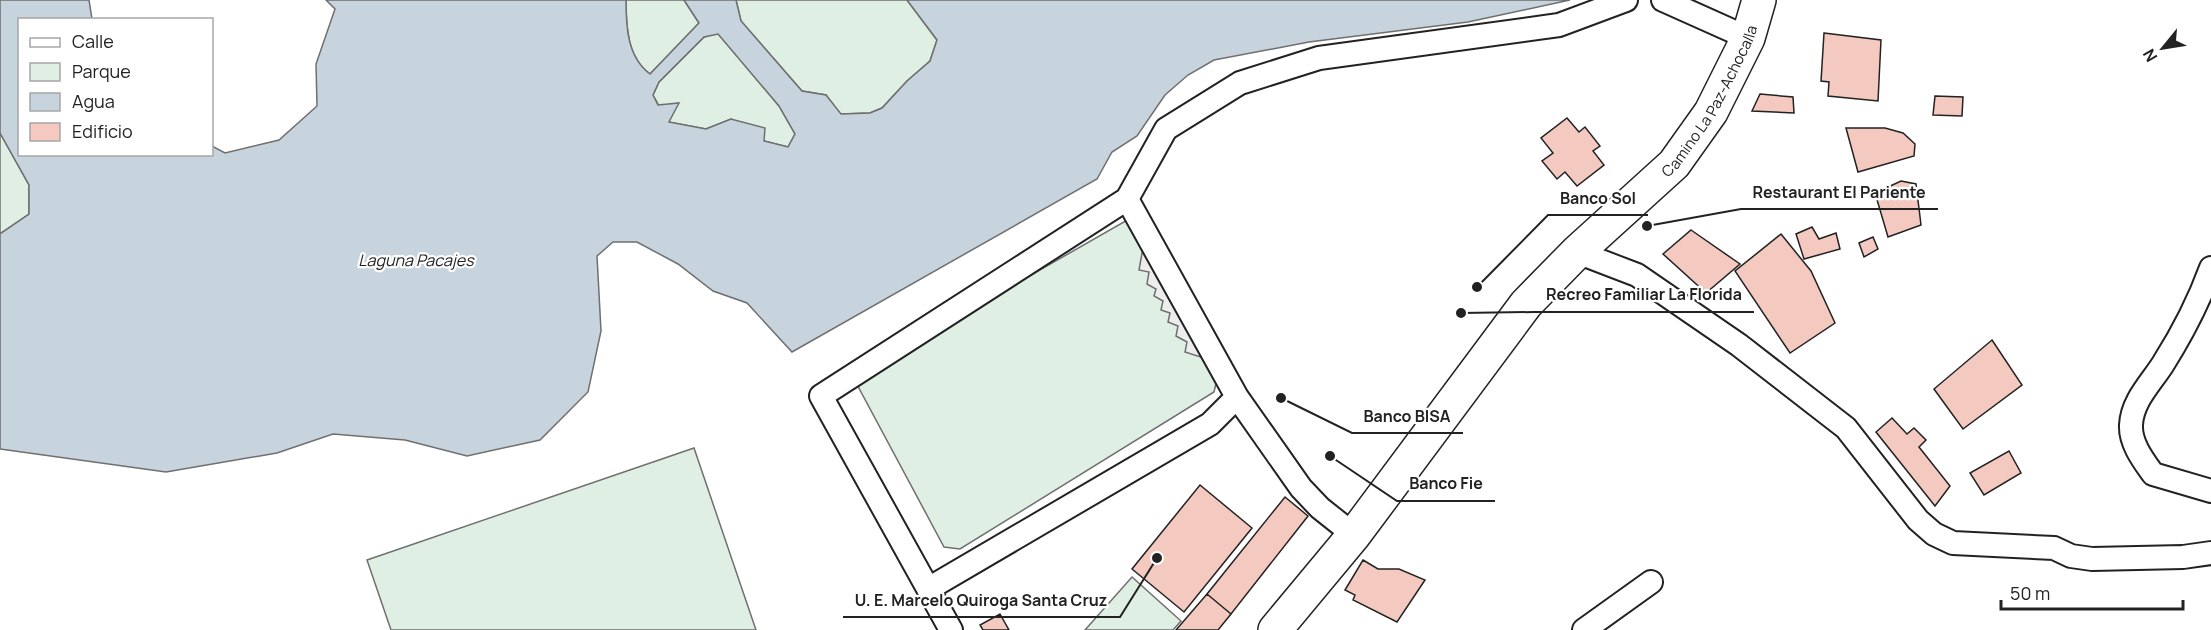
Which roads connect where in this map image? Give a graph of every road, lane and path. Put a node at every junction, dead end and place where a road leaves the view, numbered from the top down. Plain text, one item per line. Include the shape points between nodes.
1 (1626, 0) edge
2 (1662, 0) edge
3 (1759, 0) edge
4 (1748, 38) junction
5 (1127, 199) junction
6 (1577, 252) junction
7 (2211, 268) edge
8 (1237, 398) junction
9 (2211, 490) edge
10 (1354, 535) junction
11 (2211, 553) edge
12 (1651, 582) dead end
13 (928, 589) junction
14 (951, 630) edge
15 (1275, 630) edge
16 (1584, 630) edge

1 - 5 street via 1559,25 1318,58 1240,83 1166,129
2 - 4 street
3 - 4 main road, Camino La Paz-Achocalla
4 - 6 main road, Camino La Paz-Achocalla via 1711,112 1674,164
5 - 8 street
5 - 13 street via 821,396
6 - 10 main road, Camino La Paz-Achocalla via 1526,304
6 - 11 street via 1637,275 1739,345 1846,428 1918,520 1934,534 1953,543 2054,548 2091,559
7 - 9 street via 2201,295 2164,363 2134,406 2131,426 2136,448 2153,474
8 - 10 street via 1301,488
8 - 13 street via 1210,424
10 - 15 main road, Camino La Paz-Achocalla
12 - 16 street
13 - 14 street

